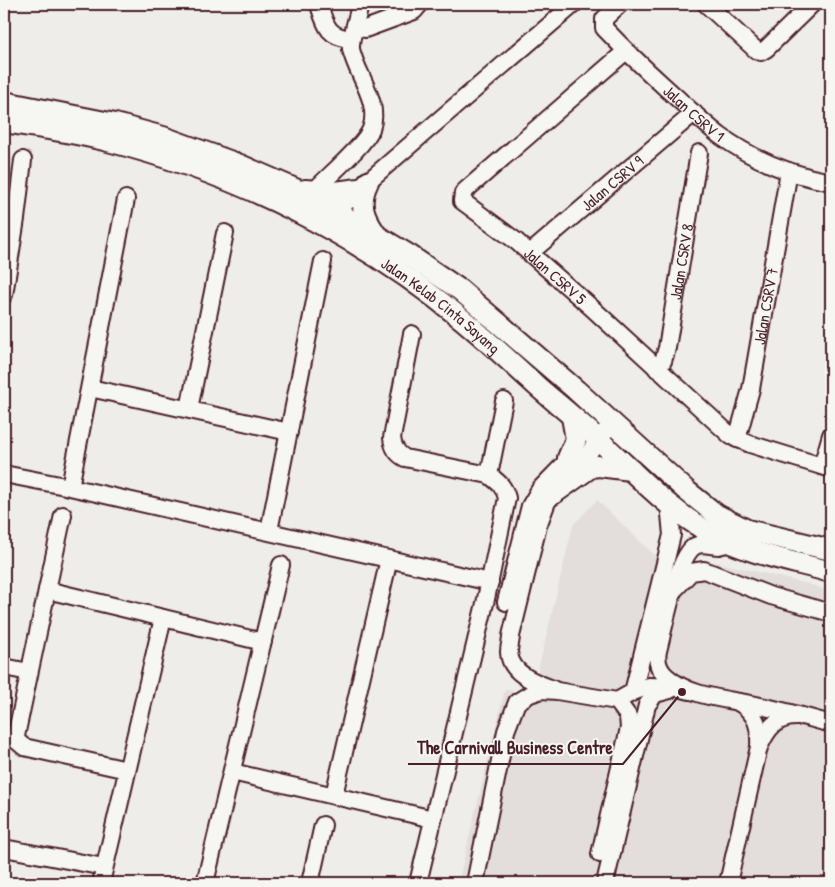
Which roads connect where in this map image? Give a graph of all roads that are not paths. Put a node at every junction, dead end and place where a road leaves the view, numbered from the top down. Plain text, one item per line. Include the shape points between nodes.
1 (360, 4) edge
2 (420, 4) edge
3 (574, 4) edge
4 (620, 4) edge
5 (706, 4) edge
6 (812, 4) edge
7 (320, 8) dead end
8 (353, 33) junction
9 (626, 51) junction
10 (4, 102) edge
11 (694, 113) junction
12 (4, 122) edge
13 (699, 153) dead end
14 (23, 160) dead end
15 (789, 171) junction
16 (831, 182) edge
17 (363, 185) junction
18 (305, 190) junction
19 (126, 199) dead end
20 (332, 220) junction
21 (225, 233) dead end
22 (376, 234) junction
23 (530, 253) junction
24 (323, 261) dead end
25 (4, 295) edge
26 (412, 334) dead end
27 (657, 369) junction
28 (90, 388) junction
29 (504, 401) dead end
30 (190, 409) junction
31 (572, 417) junction
32 (613, 423) junction
33 (289, 432) junction
34 (831, 435) edge
35 (598, 439) junction
36 (737, 439) junction
37 (568, 458) junction
38 (827, 467) edge
39 (631, 470) junction
40 (4, 474) edge
41 (489, 475) junction
42 (70, 487) junction
43 (553, 494) junction
44 (669, 504) junction
45 (63, 515) dead end
46 (269, 532) junction
47 (730, 543) junction
48 (831, 550) edge
49 (389, 559) junction
50 (281, 565) dead end
51 (831, 572) edge
52 (512, 578) junction
53 (491, 579) junction
54 (46, 590) junction
55 (674, 590) junction
56 (486, 599) junction
57 (512, 603) junction
58 (831, 613) edge
59 (163, 618) junction
60 (263, 642) junction
61 (4, 667) edge
62 (29, 672) junction
63 (557, 691) junction
64 (690, 691) junction
65 (634, 692) junction
66 (617, 701) junction
67 (736, 701) junction
68 (806, 717) junction
69 (831, 724) edge
70 (758, 747) junction
71 (127, 770) junction
72 (232, 772) junction
73 (334, 795) junction
74 (433, 819) junction
75 (324, 825) dead end
76 (4, 848) edge
77 (104, 867) junction
78 (101, 883) edge
79 (205, 883) edge
80 (310, 883) edge
81 (418, 883) edge
82 (475, 883) edge
83 (593, 883) edge
84 (605, 883) edge
85 (728, 883) edge

1 - 8 street
2 - 8 street via 414,11
3 - 17 street
4 - 9 street, Jalan CSRV 1 via 603,23
5 - 6 street via 761,52
7 - 8 street via 329,30 337,36
8 - 18 street via 352,50 370,102 373,122 368,136
9 - 11 street, Jalan CSRV 1
9 - 23 street, Jalan CSRV 5 via 461,197 464,203
10 - 18 main road, Jalan Kelab Cinta Sayang via 156,135
11 - 15 street, Jalan CSRV 1 via 739,147
11 - 23 street, Jalan CSRV 9
12 - 20 main road, Jalan Kelab Cinta Sayang via 88,136 167,158
13 - 27 street, Jalan CSRV 8 via 667,348
14 - 25 street
15 - 16 street, Jalan CSRV 1
15 - 36 street, Jalan CSRV 7 via 751,389
17 - 18 main road via 343,192
17 - 20 street
17 - 22 main road via 366,219
18 - 20 main road, Jalan Kelab Cinta Sayang
19 - 28 street
20 - 22 main road, Jalan Kelab Cinta Sayang
20 - 31 main road, Jalan Kelab Cinta Sayang via 373,255 463,320
21 - 30 street
22 - 32 main road, Jalan Kelab Cinta Sayang via 460,290
23 - 27 street, Jalan CSRV 5
24 - 33 street
26 - 41 street via 392,438 394,447 405,458
27 - 36 street, Jalan CSRV 5
28 - 30 street
28 - 42 street
29 - 41 street
30 - 33 street
31 - 35 main road, Jalan Kelab Cinta Sayang
31 - 37 main road via 576,439
32 - 35 street
32 - 48 main road, Jalan Kelab Cinta Sayang via 717,515 746,530
33 - 46 street
34 - 38 street
35 - 37 street
35 - 39 main road, Jalan Kelab Cinta Sayang
35 - 43 street
36 - 38 street, Jalan CSRV 5
37 - 52 street via 540,489 530,506
39 - 43 main road via 590,467
39 - 44 main road, Jalan Kelab Cinta Sayang
40 - 42 street
41 - 53 street via 505,489 507,498
42 - 46 street
43 - 57 street via 547,502
44 - 47 main road, Jalan Kelab Cinta Sayang
44 - 65 street via 672,535
45 - 54 street
46 - 49 street
47 - 51 main road, Jalan Kelab Cinta Sayang
47 - 55 street via 694,547 682,562
49 - 53 street
49 - 73 street
50 - 60 street
52 - 53 street
52 - 57 street
53 - 56 street
54 - 59 street
54 - 62 street
55 - 58 street via 691,572 704,570 771,596
55 - 64 street via 657,663 667,677
56 - 57 street
56 - 74 street
57 - 63 street via 510,657 528,679
59 - 60 street
59 - 71 street
60 - 72 street
61 - 62 street
62 - 71 street via 16,729 20,744
63 - 66 street
63 - 82 street via 542,690 517,702 506,731
64 - 65 street via 649,686
64 - 67 street
64 - 84 street via 660,692 647,705
65 - 66 street
66 - 83 street via 628,716 629,728
67 - 68 street
67 - 70 street via 750,710 756,720
68 - 69 street
68 - 70 street via 776,721
70 - 85 street
71 - 77 street
72 - 73 street
72 - 79 street
73 - 74 street
74 - 81 street
75 - 80 street
76 - 77 street
77 - 78 street

